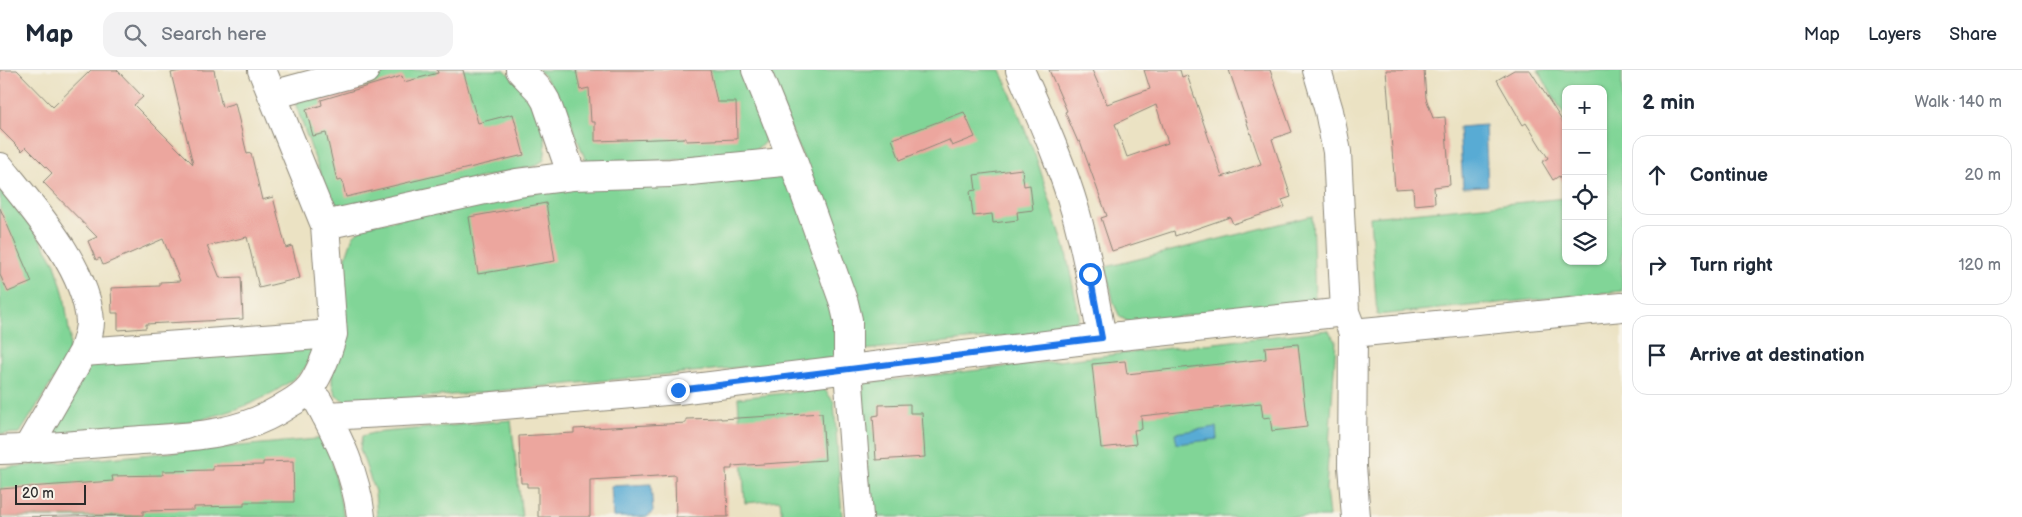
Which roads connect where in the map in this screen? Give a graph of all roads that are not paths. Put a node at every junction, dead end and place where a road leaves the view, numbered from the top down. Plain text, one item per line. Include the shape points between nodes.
1 (262, 70) edge
2 (365, 70) edge
3 (520, 70) edge
4 (756, 70) edge
5 (1020, 70) edge
6 (1317, 70) edge
7 (272, 95) junction
8 (793, 161) junction
9 (0, 167) edge
10 (572, 176) junction
11 (325, 225) junction
12 (1622, 307) edge
13 (1349, 322) junction
14 (333, 334) junction
15 (1102, 338) junction
16 (83, 352) junction
17 (848, 370) junction
18 (310, 387) junction
19 (326, 416) junction
20 (27, 449) junction
21 (0, 450) edge
22 (360, 517) edge
23 (859, 517) edge
24 (1356, 517) edge

1 - 7 street
2 - 7 street
3 - 10 street via 546,101
4 - 8 street
5 - 15 street via 1054,147 1075,210
6 - 13 street via 1337,152
7 - 11 street
8 - 10 street via 690,171
8 - 17 street via 844,303 848,328
9 - 16 street via 54,235 71,264 88,309 90,324
10 - 11 street via 479,190
11 - 14 street
12 - 13 street
13 - 15 street
13 - 24 street
14 - 16 street
14 - 18 street via 322,367
15 - 17 street
16 - 20 street
17 - 19 street via 669,391 459,409
17 - 23 street
18 - 19 street
18 - 20 street via 281,409 239,429
19 - 22 street via 353,476
20 - 21 street

